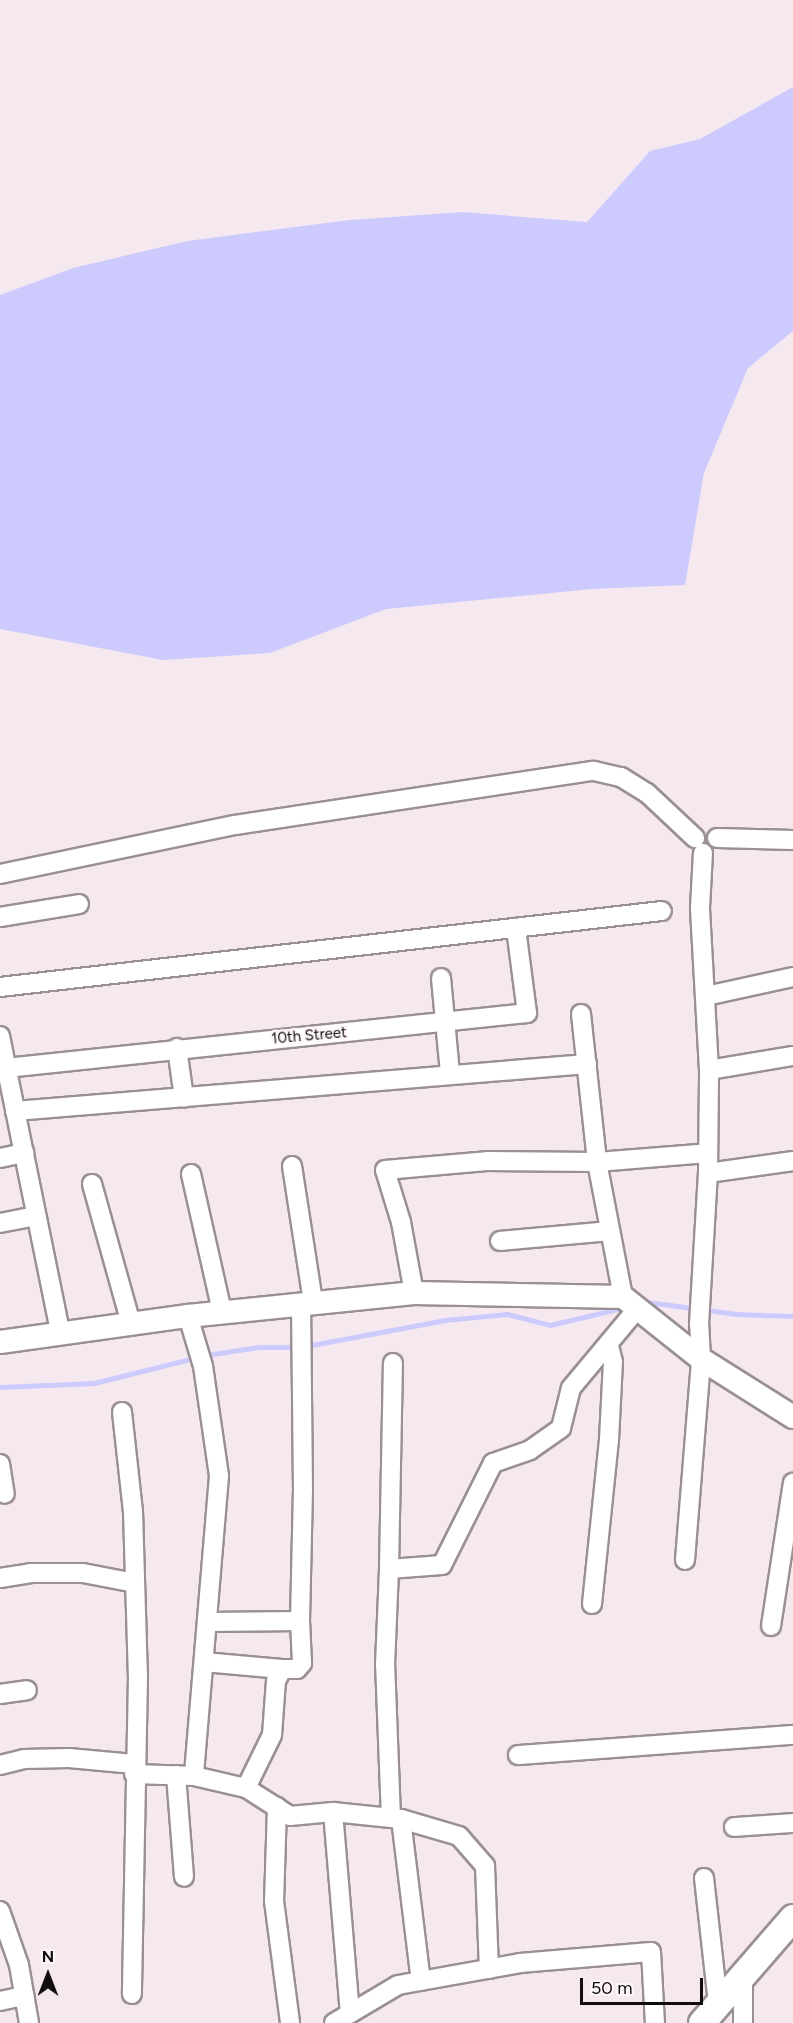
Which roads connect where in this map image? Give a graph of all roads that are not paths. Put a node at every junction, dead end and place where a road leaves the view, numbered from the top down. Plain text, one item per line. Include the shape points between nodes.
1 (793, 840) edge
2 (699, 846) junction
3 (0, 874) edge
4 (79, 904) dead end
5 (662, 911) dead end
6 (0, 917) edge
7 (516, 928) junction
8 (793, 977) edge
9 (441, 978) dead end
10 (0, 987) edge
11 (706, 996) junction
12 (581, 1014) dead end
13 (447, 1023) junction
14 (0, 1036) edge
15 (177, 1048) junction
16 (793, 1056) edge
17 (587, 1064) junction
18 (709, 1070) junction
19 (450, 1074) junction
20 (5, 1078) edge
21 (184, 1098) junction
22 (15, 1110) junction
23 (24, 1153) junction
24 (708, 1153) junction
25 (0, 1158) edge
26 (793, 1161) edge
27 (597, 1162) junction
28 (292, 1166) dead end
29 (708, 1173) junction
30 (191, 1174) dead end
31 (92, 1184) dead end
32 (36, 1216) junction
33 (0, 1223) edge
34 (610, 1230) junction
35 (500, 1241) dead end
36 (414, 1293) junction
37 (307, 1302) junction
38 (630, 1303) junction
39 (222, 1312) junction
40 (188, 1316) junction
41 (131, 1324) junction
42 (60, 1331) junction
43 (0, 1342) edge
44 (609, 1346) junction
45 (701, 1359) junction
46 (393, 1363) dead end
47 (123, 1412) dead end
48 (793, 1417) edge
49 (0, 1464) edge
50 (793, 1483) edge
51 (5, 1494) dead end
52 (686, 1560) dead end
53 (388, 1569) junction
54 (0, 1578) edge
55 (135, 1583) junction
56 (592, 1604) dead end
57 (300, 1621) junction
58 (208, 1622) junction
59 (771, 1626) dead end
60 (204, 1662) junction
61 (282, 1670) junction
62 (27, 1690) dead end
63 (0, 1694) edge
64 (793, 1735) edge
65 (518, 1755) dead end
66 (0, 1765) edge
67 (134, 1769) junction
68 (185, 1776) junction
69 (246, 1788) junction
70 (277, 1807) junction
71 (333, 1812) junction
72 (396, 1818) junction
73 (793, 1823) edge
74 (734, 1827) dead end
75 (184, 1877) dead end
76 (704, 1878) dead end
77 (0, 1911) edge
78 (793, 1918) edge
79 (489, 1969) junction
80 (743, 1973) junction
81 (421, 1981) junction
82 (132, 1994) dead end
83 (24, 1996) junction
84 (0, 2001) edge
85 (718, 2003) junction
86 (350, 2013) junction
87 (29, 2023) edge
88 (290, 2023) edge
89 (334, 2023) edge
90 (655, 2023) edge
91 (702, 2023) edge
92 (743, 2023) edge

1 - 2 street via 717,838 714,850
2 - 3 street via 647,793 621,777 594,771 235,825
2 - 11 street
4 - 6 street
5 - 7 street
7 - 10 street
7 - 13 street, 10th Street via 527,1013
8 - 11 street
9 - 13 street
11 - 18 street
12 - 17 street
13 - 15 street, 10th Street
13 - 19 street
14 - 20 street
15 - 20 street, 10th Street
15 - 21 street
16 - 18 street
17 - 19 street
17 - 27 street
18 - 24 street
19 - 21 street
20 - 22 street
21 - 22 street
22 - 23 street
23 - 25 street
23 - 32 street
24 - 27 street
24 - 29 street
26 - 29 street
27 - 34 street
27 - 36 street via 487,1161 385,1170
28 - 37 street
29 - 45 street via 699,1324
30 - 39 street
31 - 41 street
32 - 33 street
32 - 42 street
34 - 35 street
34 - 38 street
36 - 37 street
36 - 38 street
37 - 39 street
37 - 57 street via 302,1336
38 - 44 street
38 - 45 street
39 - 40 street
40 - 41 street
40 - 58 street via 202,1366 219,1476
41 - 42 street
42 - 43 street
44 - 53 street via 571,1388 561,1428 530,1450 493,1463 442,1565
44 - 56 street via 613,1362 609,1440
45 - 48 street
45 - 52 street
46 - 53 street
47 - 55 street
49 - 51 street
50 - 59 street
53 - 72 street via 385,1665
54 - 55 street via 30,1573 83,1573
55 - 67 street via 138,1676
57 - 58 street
57 - 61 street via 302,1663 297,1670
58 - 60 street
60 - 61 street
60 - 68 street
61 - 69 street via 276,1681 272,1735
62 - 63 street
64 - 65 street
66 - 67 street via 24,1759 69,1758
67 - 68 street
67 - 82 street
68 - 69 street
68 - 75 street
69 - 70 street
70 - 71 street via 290,1816
70 - 88 street via 273,1889
71 - 72 street
71 - 86 street
72 - 79 street via 459,1836 485,1866
72 - 81 street
73 - 74 street
76 - 85 street
77 - 83 street via 19,1965
78 - 80 main road
79 - 81 street
79 - 90 street via 651,1952
80 - 85 main road
80 - 92 street
81 - 86 street via 398,1985
83 - 84 street
83 - 87 street
85 - 91 main road
86 - 89 street

